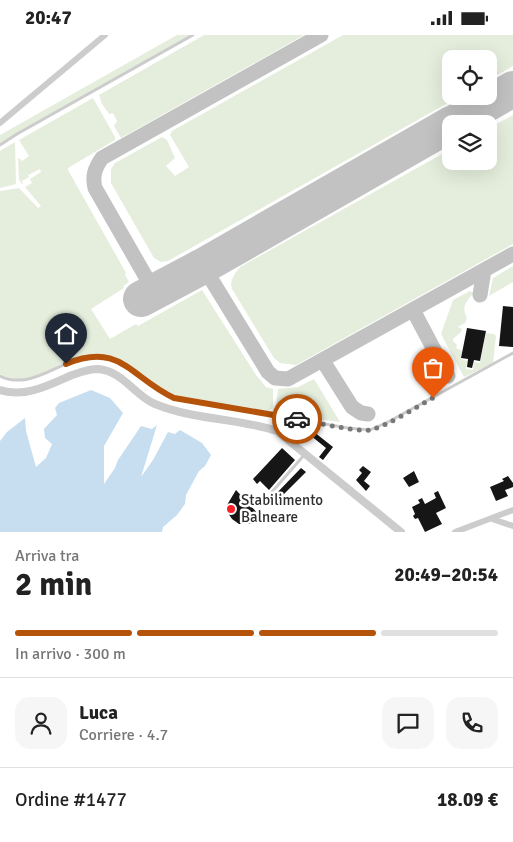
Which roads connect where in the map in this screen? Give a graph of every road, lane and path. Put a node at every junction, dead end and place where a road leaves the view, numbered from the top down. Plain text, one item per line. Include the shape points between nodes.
1 (105, 35) edge
2 (193, 35) edge
3 (0, 123) edge
4 (0, 145) edge
5 (513, 353) edge
6 (0, 376) edge
7 (0, 390) edge
8 (306, 454) junction
9 (271, 493) dead end
10 (513, 510) edge
11 (491, 519) junction
12 (513, 526) edge
13 (401, 532) edge
14 (455, 532) edge

1 - 3 street
2 - 4 lane
5 - 6 lane via 370,430 174,398 157,390 129,367 103,356 80,358 25,380 8,380
7 - 8 street via 29,392 89,369 100,369 121,378 152,403 176,411 277,431
8 - 9 lane
8 - 13 street
10 - 11 street
11 - 12 street
11 - 14 street

